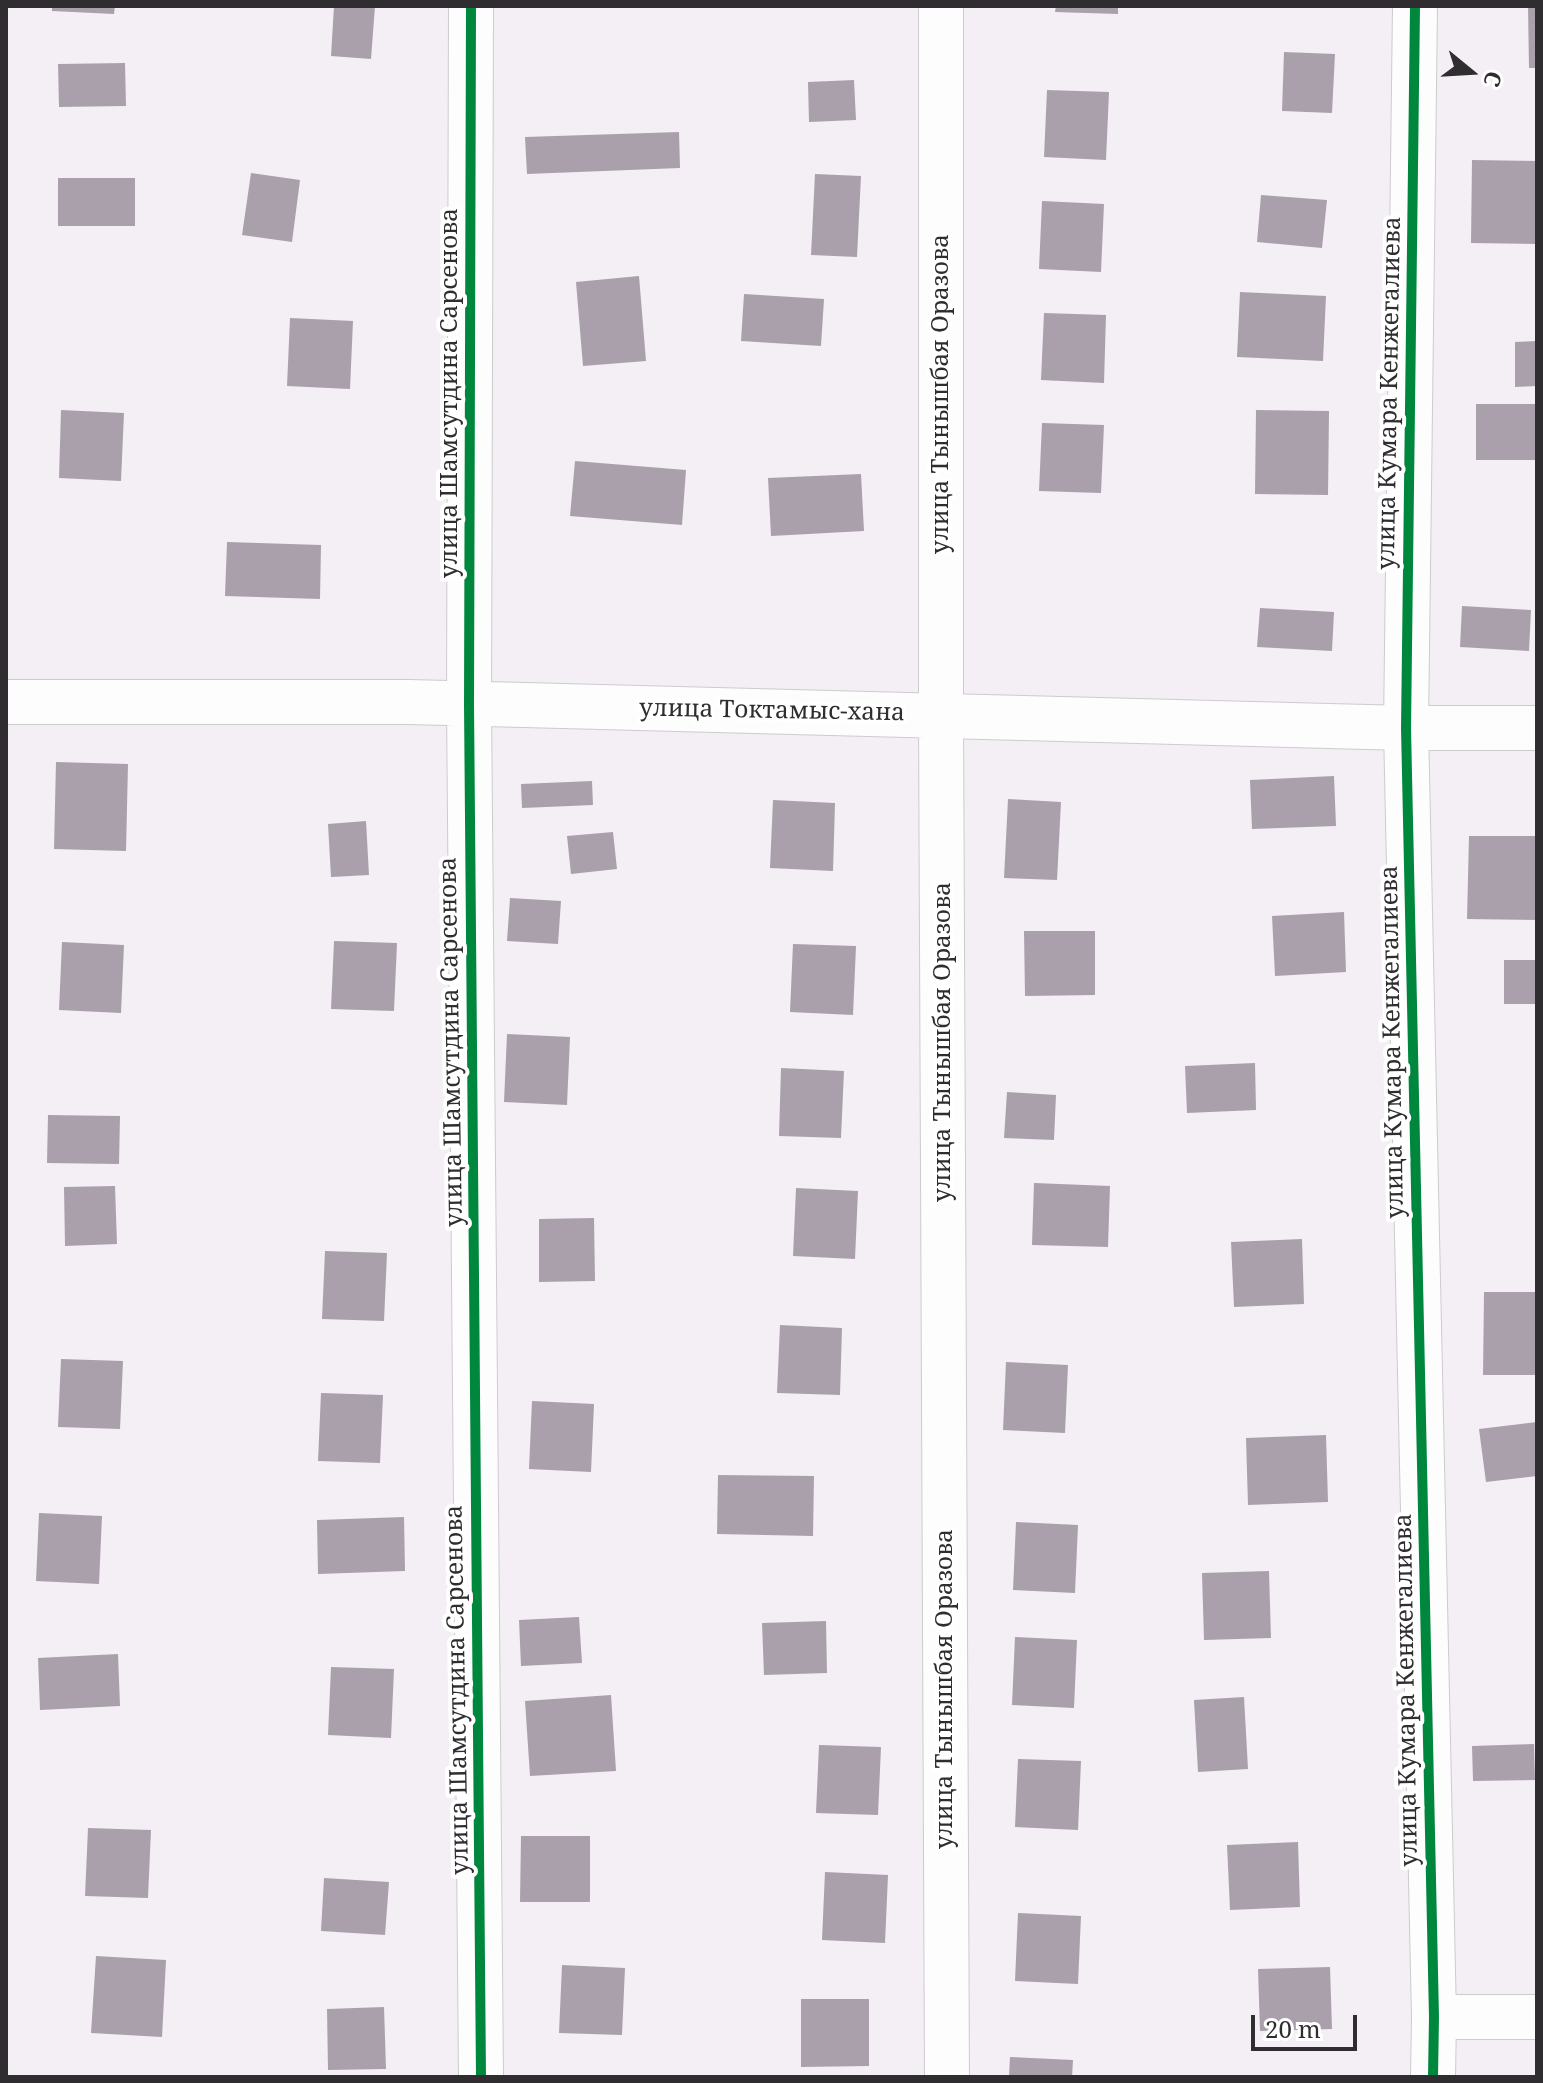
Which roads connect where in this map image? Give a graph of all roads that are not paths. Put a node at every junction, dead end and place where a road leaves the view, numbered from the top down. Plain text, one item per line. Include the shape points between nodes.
1 (471, 6) edge
2 (941, 6) edge
3 (1415, 6) edge
4 (6, 702) edge
5 (469, 704) junction
6 (941, 715) junction
7 (1406, 728) junction
8 (1537, 728) edge
9 (1434, 2017) junction
10 (1537, 2017) edge
11 (481, 2077) edge
12 (947, 2077) edge
13 (1433, 2077) edge

1 - 5 street, улица Шамсутдина Сарсенова
2 - 6 street, улица Тынышбая Оразова
3 - 7 street, улица Кумара Кенжегалиева
4 - 5 street, улица Токтамыс-хана
5 - 6 street, улица Токтамыс-хана
5 - 11 street, улица Шамсутдина Сарсенова
6 - 7 street, улица Токтамыс-хана
6 - 12 street, улица Тынышбая Оразова
7 - 8 street, улица Токтамыс-хана
7 - 9 street, улица Кумара Кенжегалиева
9 - 10 street
9 - 13 street, улица Кумара Кенжегалиева

